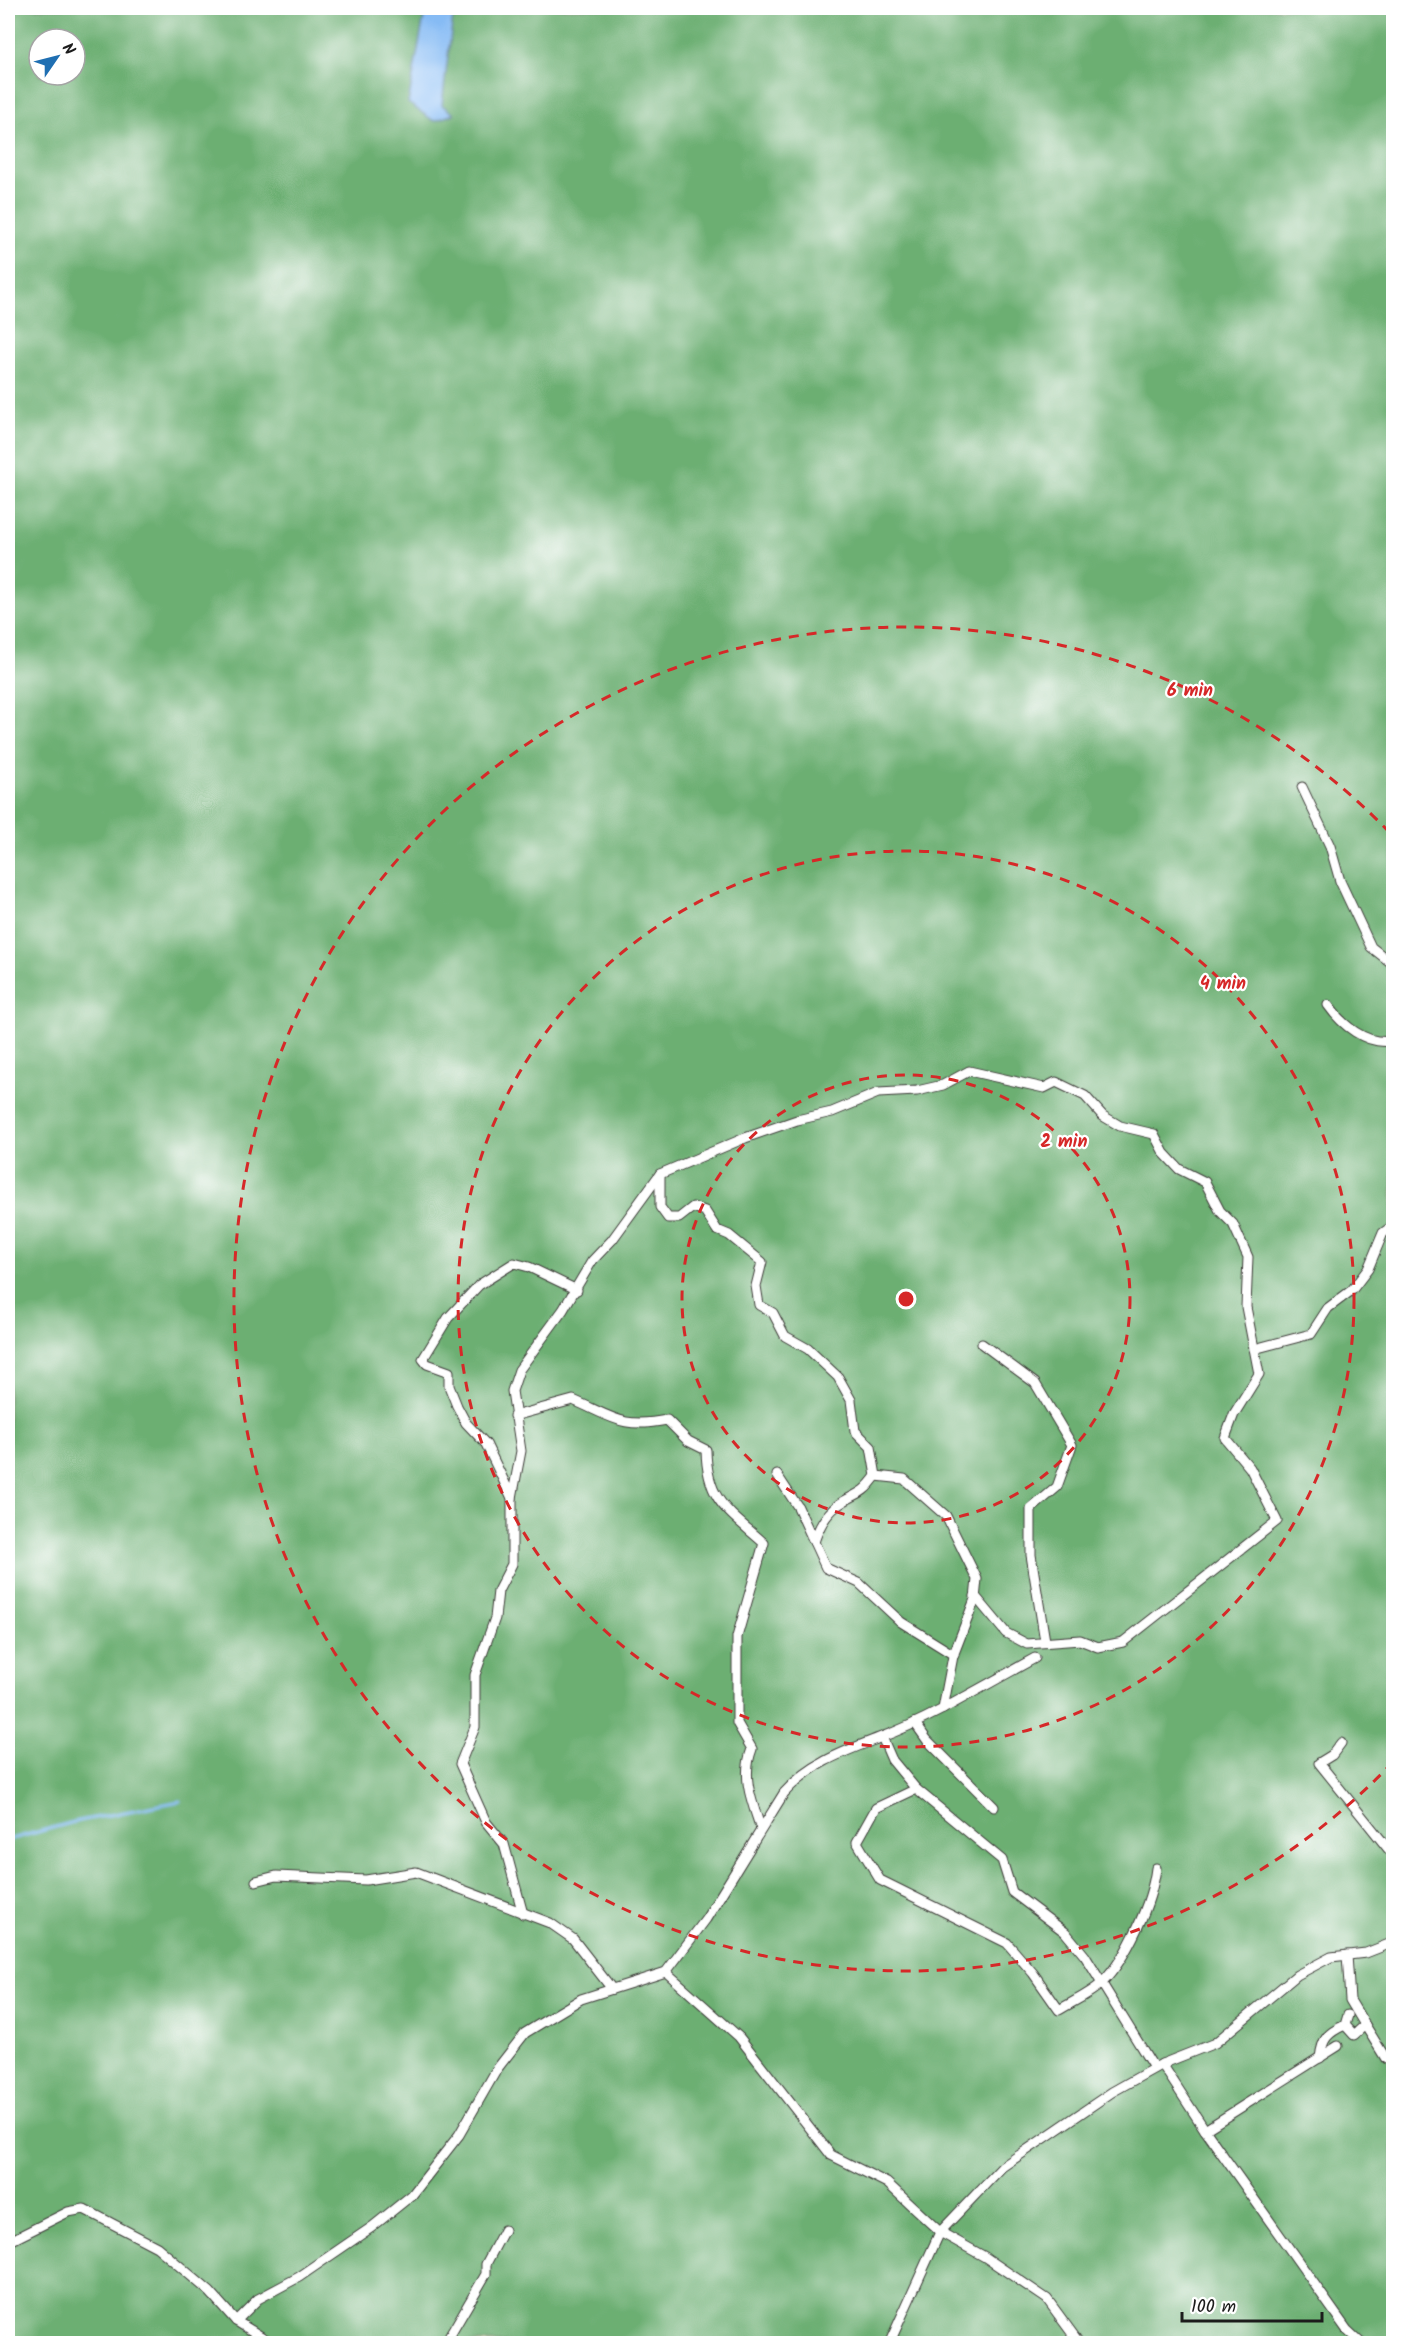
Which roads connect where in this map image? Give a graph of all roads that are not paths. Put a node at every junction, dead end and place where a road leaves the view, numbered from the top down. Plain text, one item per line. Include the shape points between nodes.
1 (1302, 787) dead end
2 (1394, 965) edge
3 (1328, 1005) dead end
4 (1394, 1035) edge
5 (660, 1174) junction
6 (1394, 1225) edge
7 (576, 1290) junction
8 (982, 1344) dead end
9 (1254, 1349) junction
10 (514, 1416) junction
11 (777, 1475) dead end
12 (876, 1476) junction
13 (512, 1498) junction
14 (814, 1542) junction
15 (975, 1596) junction
16 (1045, 1641) junction
17 (954, 1655) junction
18 (1035, 1658) dead end
19 (943, 1709) junction
20 (915, 1723) junction
21 (882, 1737) junction
22 (1341, 1743) dead end
23 (916, 1789) junction
24 (994, 1807) dead end
25 (761, 1829) junction
26 (1394, 1857) edge
27 (1156, 1868) dead end
28 (256, 1881) dead end
29 (523, 1914) junction
30 (1394, 1942) edge
31 (1347, 1955) junction
32 (666, 1972) junction
33 (1101, 1984) junction
34 (612, 1989) junction
35 (1365, 2025) junction
36 (1338, 2046) dead end
37 (1320, 2058) junction
38 (1386, 2059) dead end
39 (1158, 2066) junction
40 (1205, 2130) junction
41 (504, 2230) dead end
42 (940, 2232) junction
43 (8, 2242) edge
44 (236, 2321) junction
45 (273, 2343) edge
46 (445, 2343) edge
47 (890, 2343) edge
48 (1080, 2343) edge
49 (1362, 2343) edge

1 - 2 street via 1371,947
3 - 4 street via 1366,1040 1391,1041
5 - 7 street via 592,1261
5 - 9 street via 745,1137 832,1112 878,1093 943,1085 969,1071 1044,1088 1056,1082 1085,1096 1103,1116 1120,1126 1154,1134 1179,1169 1205,1182 1220,1211 1233,1224 1248,1257 1246,1307
5 - 12 street via 660,1207 668,1218 679,1218 693,1207 705,1211 717,1230 762,1262 756,1286 759,1305 773,1313 785,1336 808,1348 838,1377 850,1400 855,1431 871,1447
6 - 9 street via 1383,1233 1368,1269 1352,1290 1328,1308 1311,1334
7 - 10 street via 519,1370 512,1391
7 - 13 street via 514,1263 479,1285 448,1318 423,1359 449,1372 449,1386 457,1406 466,1423 486,1444
8 - 16 street via 1035,1383 1072,1445 1057,1487 1030,1509 1031,1555
9 - 16 street via 1259,1374 1234,1414 1225,1438 1250,1468 1276,1521 1123,1642 1098,1647 1080,1640
10 - 13 street via 521,1451
10 - 25 street via 573,1400 618,1421 641,1425 667,1420 688,1441 706,1450 706,1476 720,1502 764,1543 737,1637 737,1722 752,1749 747,1763 747,1786
11 - 14 street
12 - 14 street via 865,1491 838,1505 822,1521
12 - 15 street via 904,1479 946,1516 977,1579
13 - 29 street via 512,1564 498,1591 495,1618 475,1675 475,1727 460,1764 486,1822 504,1844
14 - 17 street via 826,1568 859,1583 901,1622
15 - 16 street via 1006,1633 1027,1644
15 - 17 street
17 - 19 street
18 - 19 street
19 - 20 street
20 - 21 street
20 - 24 street
21 - 23 street via 892,1760
21 - 25 street via 837,1752 800,1775
22 - 26 street via 1319,1764
23 - 33 street via 1002,1860 1012,1892 1065,1932
23 - 33 street via 876,1808 857,1842 880,1880 1007,1943 1059,2010
25 - 32 street via 706,1919
27 - 33 street via 1154,1889 1137,1931
28 - 29 street via 276,1876 366,1880 416,1872
29 - 34 street via 550,1923 573,1939
30 - 31 street via 1366,1953
31 - 35 street via 1350,2000
31 - 39 street via 1331,1957 1297,1975 1215,2043
32 - 34 street
32 - 42 street via 739,2037 831,2155 887,2183
33 - 39 street
34 - 44 street via 581,1999 525,2033 497,2069 459,2135 412,2195 299,2277 258,2299
35 - 37 street via 1354,2035 1346,2020 1329,2032 1322,2042
35 - 38 street
36 - 37 street
37 - 40 street
39 - 40 street
39 - 42 street via 1112,2092 1002,2167
40 - 49 street via 1347,2330
41 - 46 street via 486,2264 486,2274
42 - 47 street
42 - 48 street via 1047,2299
43 - 44 street via 68,2212 84,2209 157,2247 210,2292
44 - 45 street

